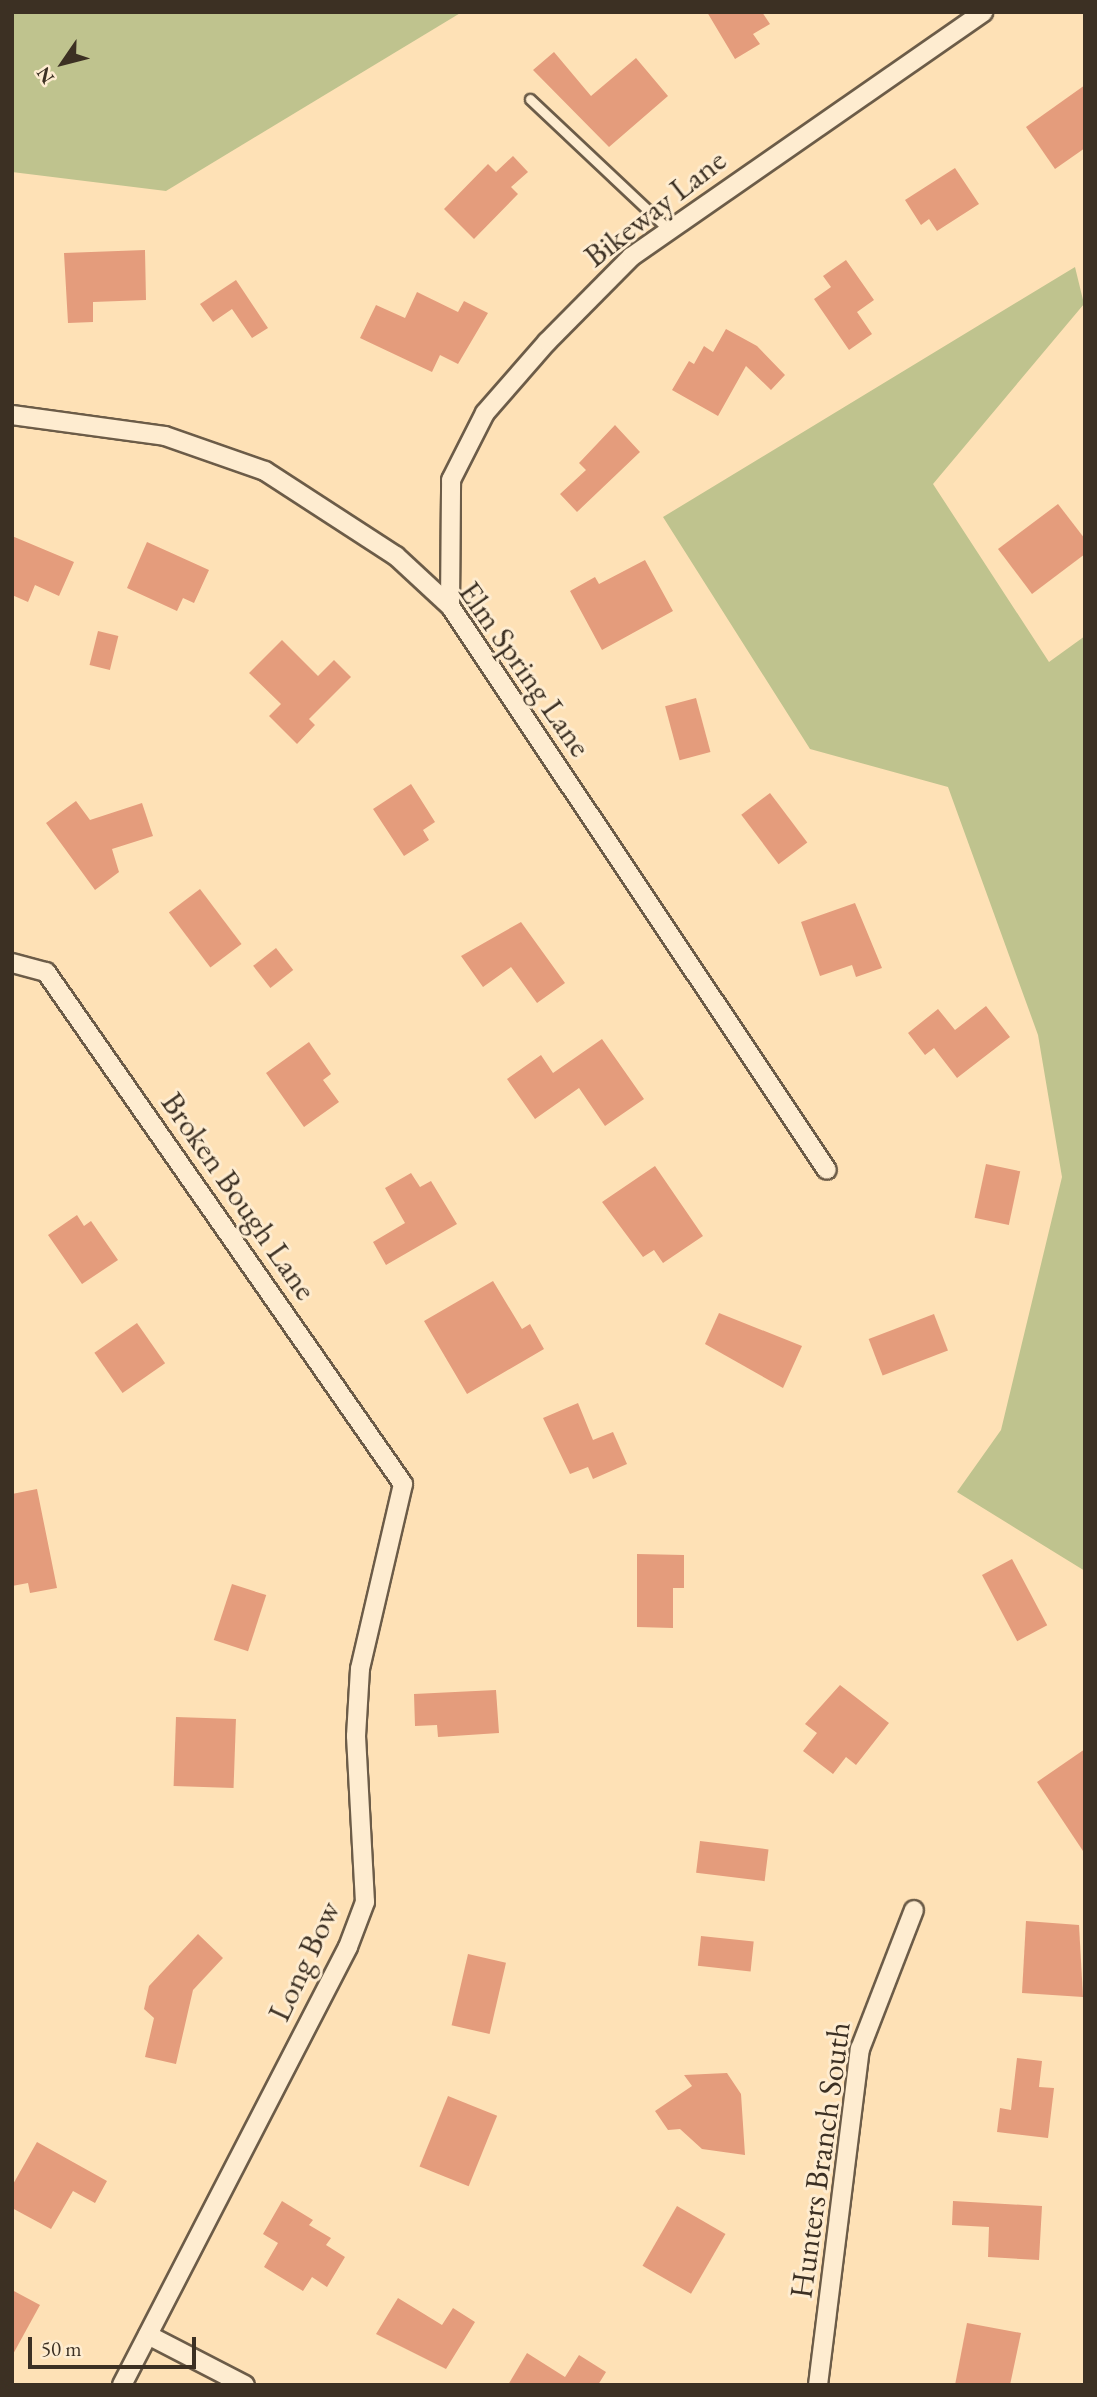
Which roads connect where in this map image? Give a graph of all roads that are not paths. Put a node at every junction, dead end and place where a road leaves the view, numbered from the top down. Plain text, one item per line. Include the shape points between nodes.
1 (983, 12) edge
2 (530, 99) dead end
3 (668, 229) junction
4 (12, 415) edge
5 (450, 606) junction
6 (12, 963) edge
7 (827, 1170) dead end
8 (402, 1484) joint
9 (914, 1910) dead end
10 (148, 2335) junction
11 (122, 2385) edge
12 (245, 2385) edge
13 (818, 2385) edge

1 - 3 street, Bikeway Lane
2 - 3 lane
3 - 5 street, Bikeway Lane via 631,257 547,342 468,442 451,480
4 - 5 street, Elm Spring Lane via 165,436 265,471 396,556
5 - 7 street, Elm Spring Lane
6 - 8 street, Broken Bough Lane via 46,972
8 - 10 street, Long Bow via 360,1670 356,1737 365,1902 348,1947
9 - 13 street, Hunters Branch South via 860,2049
10 - 11 street, Long Bow
10 - 12 street

